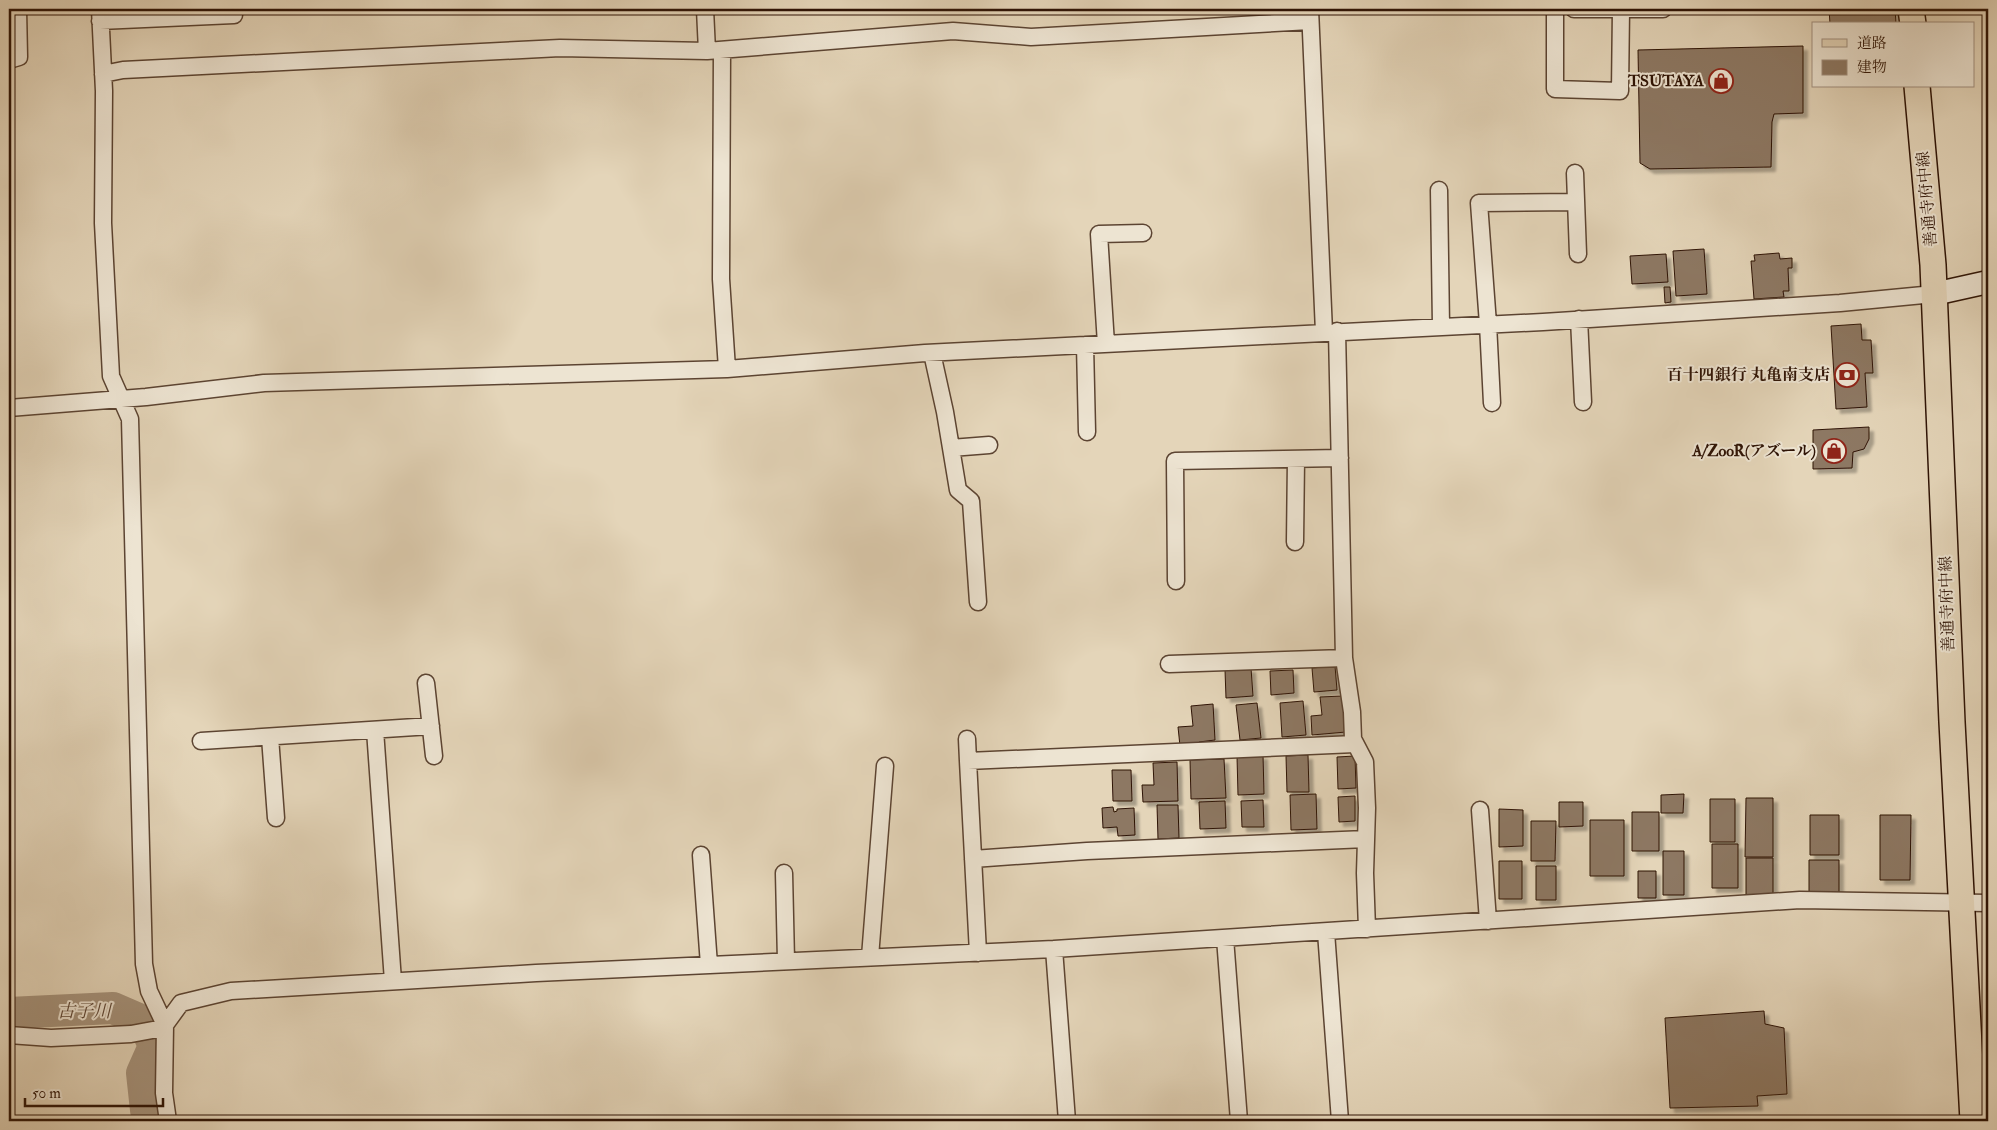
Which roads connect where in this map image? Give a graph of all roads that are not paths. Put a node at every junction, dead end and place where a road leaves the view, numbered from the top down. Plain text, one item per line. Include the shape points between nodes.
1 (18, 9) edge
2 (705, 9) edge
3 (1555, 9) edge
4 (1574, 9) edge
5 (1621, 9) edge
6 (1664, 9) edge
7 (1911, 9) edge
8 (100, 15) edge
9 (234, 15) dead end
10 (1310, 15) edge
11 (1913, 22) edge
12 (714, 50) junction
13 (9, 60) edge
14 (103, 74) junction
15 (1918, 88) edge
16 (1575, 173) dead end
17 (1439, 190) dead end
18 (1576, 202) junction
19 (1143, 233) dead end
20 (1578, 254) dead end
21 (1988, 282) edge
22 (1934, 294) junction
23 (1579, 319) junction
24 (1488, 324) junction
25 (1441, 326) junction
26 (1331, 332) junction
27 (1106, 344) junction
28 (1085, 345) junction
29 (932, 353) junction
30 (727, 369) junction
31 (121, 399) junction
32 (1583, 402) dead end
33 (1492, 403) dead end
34 (9, 408) edge
35 (1087, 432) dead end
36 (989, 445) dead end
37 (951, 448) junction
38 (1340, 458) junction
39 (1296, 459) junction
40 (1295, 542) dead end
41 (1176, 581) dead end
42 (978, 602) dead end
43 (1344, 658) junction
44 (1169, 664) dead end
45 (426, 683) dead end
46 (431, 726) junction
47 (375, 730) junction
48 (270, 737) junction
49 (967, 739) dead end
50 (201, 741) dead end
51 (1355, 744) junction
52 (434, 756) dead end
53 (968, 762) junction
54 (885, 766) dead end
55 (1480, 810) dead end
56 (276, 818) dead end
57 (1366, 839) junction
58 (701, 856) dead end
59 (973, 859) junction
60 (784, 873) dead end
61 (1962, 903) junction
62 (1988, 903) edge
63 (1488, 921) junction
64 (1367, 929) junction
65 (1326, 932) junction
66 (1224, 938) junction
67 (1054, 949) junction
68 (978, 953) junction
69 (870, 957) junction
70 (786, 961) junction
71 (709, 965) junction
72 (393, 981) junction
73 (161, 1027) junction
74 (9, 1035) edge
75 (168, 1121) edge
76 (1067, 1121) edge
77 (1239, 1121) edge
78 (1340, 1121) edge
79 (1973, 1121) edge

1 - 13 street via 19,57
2 - 12 street
3 - 5 street via 1555,89 1620,91
4 - 5 street
5 - 6 street
7 - 11 main road
8 - 9 street
8 - 14 street
10 - 12 street via 1031,37 953,31
10 - 26 street
12 - 14 street via 560,48 123,70
12 - 30 street
14 - 31 street via 103,223 108,334 111,376
15 - 22 main road, 善通寺府中線
16 - 18 street
17 - 25 street
18 - 20 street
18 - 24 street via 1479,203
19 - 27 street via 1099,234
21 - 22 street
22 - 23 street
22 - 61 main road, 善通寺府中線
23 - 24 street
23 - 32 street
24 - 25 street
24 - 33 street
25 - 26 street
26 - 27 street
26 - 38 street
27 - 28 street
28 - 29 street
28 - 35 street
29 - 30 street
29 - 37 street
30 - 31 street via 264,383
31 - 34 street
31 - 73 street via 130,419 144,964
36 - 37 street
37 - 42 street via 958,490 972,501
38 - 39 street
38 - 43 street
39 - 40 street
39 - 41 street via 1175,461
43 - 44 street
43 - 51 street
45 - 46 street
46 - 47 street
46 - 52 street
47 - 48 street
47 - 72 street
48 - 50 street
48 - 56 street
49 - 53 street
51 - 53 street
51 - 57 street via 1364,762
53 - 59 street
54 - 69 street
55 - 63 street
57 - 59 street
57 - 64 street
58 - 71 street
59 - 68 street
60 - 70 street
61 - 62 street
61 - 63 street via 1800,900
61 - 79 main road, 善通寺府中線
63 - 64 street
64 - 65 street
65 - 66 street
65 - 78 street
66 - 67 street
66 - 77 street
67 - 68 street
67 - 76 street
68 - 69 street
69 - 70 street
70 - 71 street
71 - 72 street
72 - 73 street via 231,991 181,1003
73 - 74 street via 131,1034 51,1038
73 - 75 street

